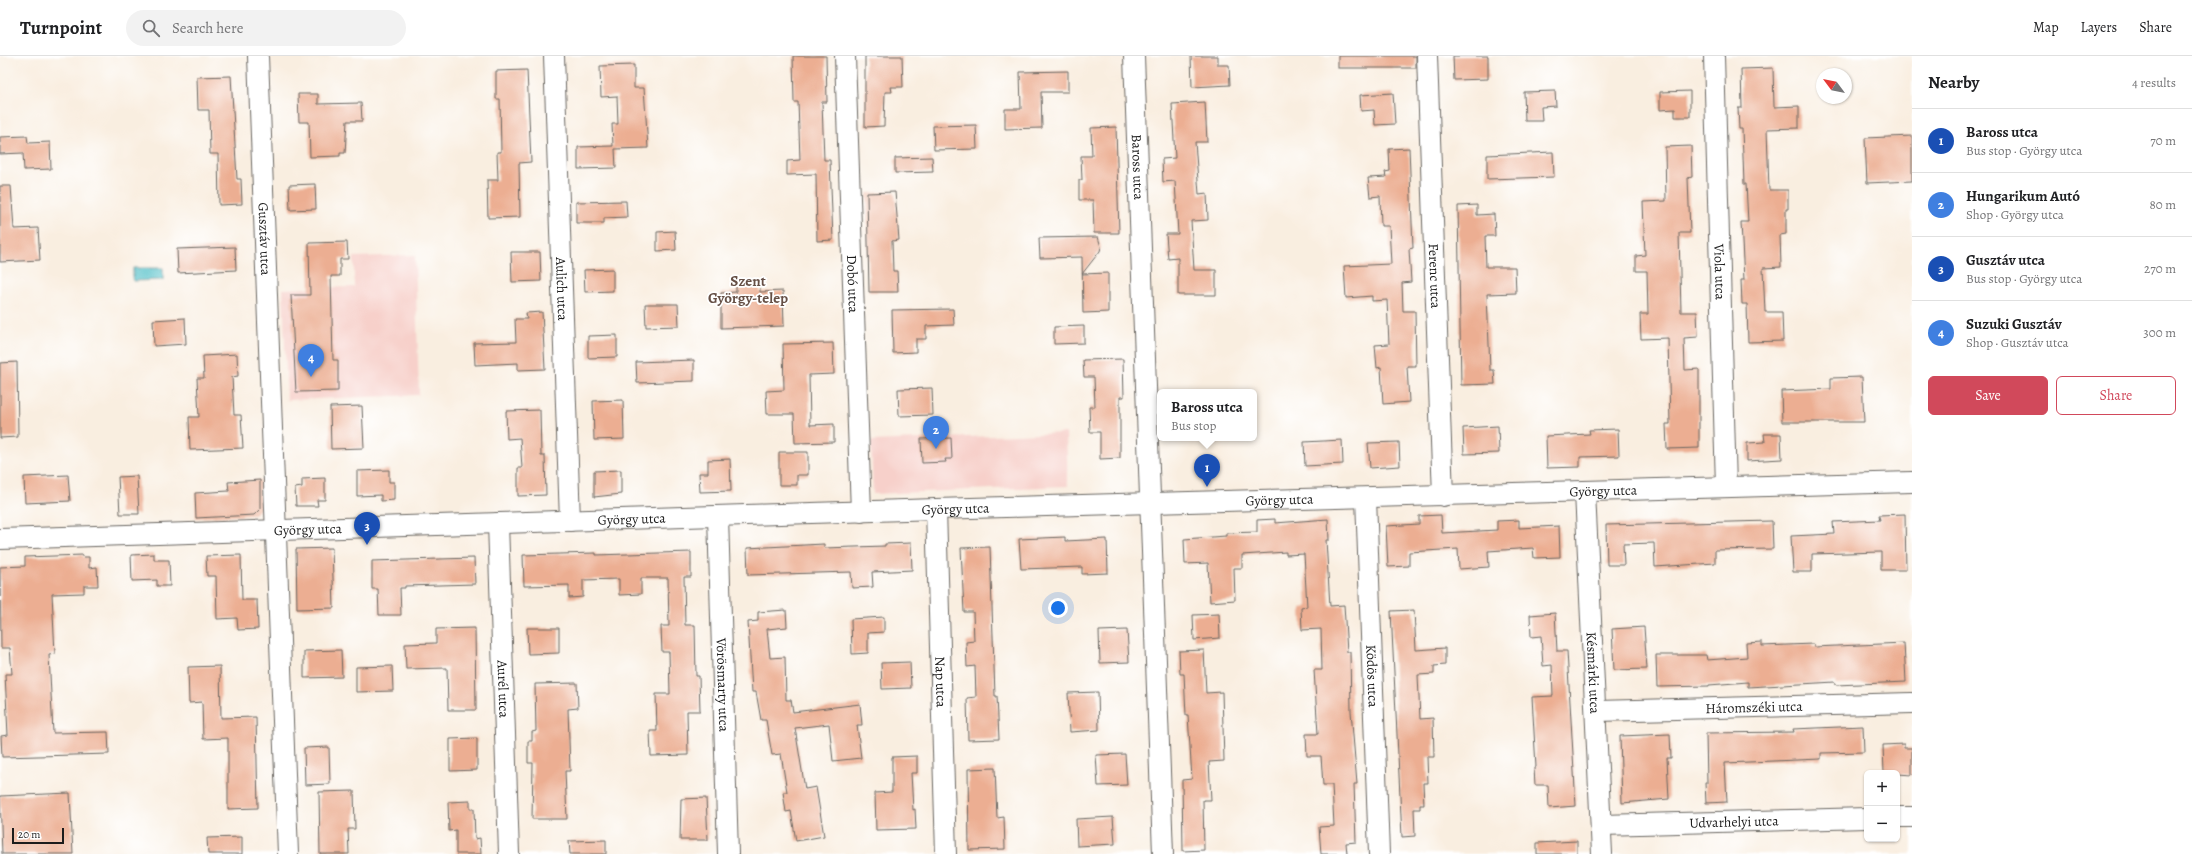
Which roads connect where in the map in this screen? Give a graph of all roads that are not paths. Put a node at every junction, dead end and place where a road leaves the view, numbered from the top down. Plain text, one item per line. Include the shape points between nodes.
1 (258, 56) edge
2 (554, 56) edge
3 (845, 56) edge
4 (1134, 56) edge
5 (1427, 56) edge
6 (1714, 56) edge
7 (1912, 482) edge
8 (1726, 487) junction
9 (1585, 492) junction
10 (1443, 496) junction
11 (1366, 498) junction
12 (1150, 504) junction
13 (936, 509) junction
14 (862, 512) junction
15 (718, 516) junction
16 (570, 521) junction
17 (498, 523) junction
18 (276, 530) junction
19 (0, 539) edge
20 (1912, 703) edge
21 (1596, 711) junction
22 (1912, 816) edge
23 (1900, 817) edge
24 (1864, 818) edge
25 (1601, 825) junction
26 (288, 854) edge
27 (509, 854) edge
28 (728, 854) edge
29 (946, 854) edge
30 (1162, 854) edge
31 (1379, 854) edge
32 (1602, 854) edge

1 - 18 street, Gusztáv utca
2 - 16 street, Aulich utca
3 - 14 street, Dobó utca
4 - 12 street, Baross utca
5 - 10 street, Ferenc utca
6 - 8 street, Viola utca
7 - 8 street, György utca
8 - 9 street, György utca
9 - 10 street, György utca
9 - 21 street, Késmárki utca
10 - 11 street, György utca
11 - 12 street, György utca
11 - 31 street, Ködös utca
12 - 13 street, György utca
12 - 30 street, Baross utca
13 - 14 street, György utca
13 - 29 street, Nap utca
14 - 15 street, György utca
15 - 16 street, György utca
15 - 28 street, Vörösmarty utca
16 - 17 street, György utca
17 - 18 street, György utca
17 - 27 street, Aurél utca
18 - 19 street, György utca
18 - 26 street, Gusztáv utca
20 - 21 street, Háromszéki utca
21 - 25 street, Késmárki utca
22 - 23 street
24 - 25 street, Udvarhelyi utca
25 - 32 street, Késmárki utca

